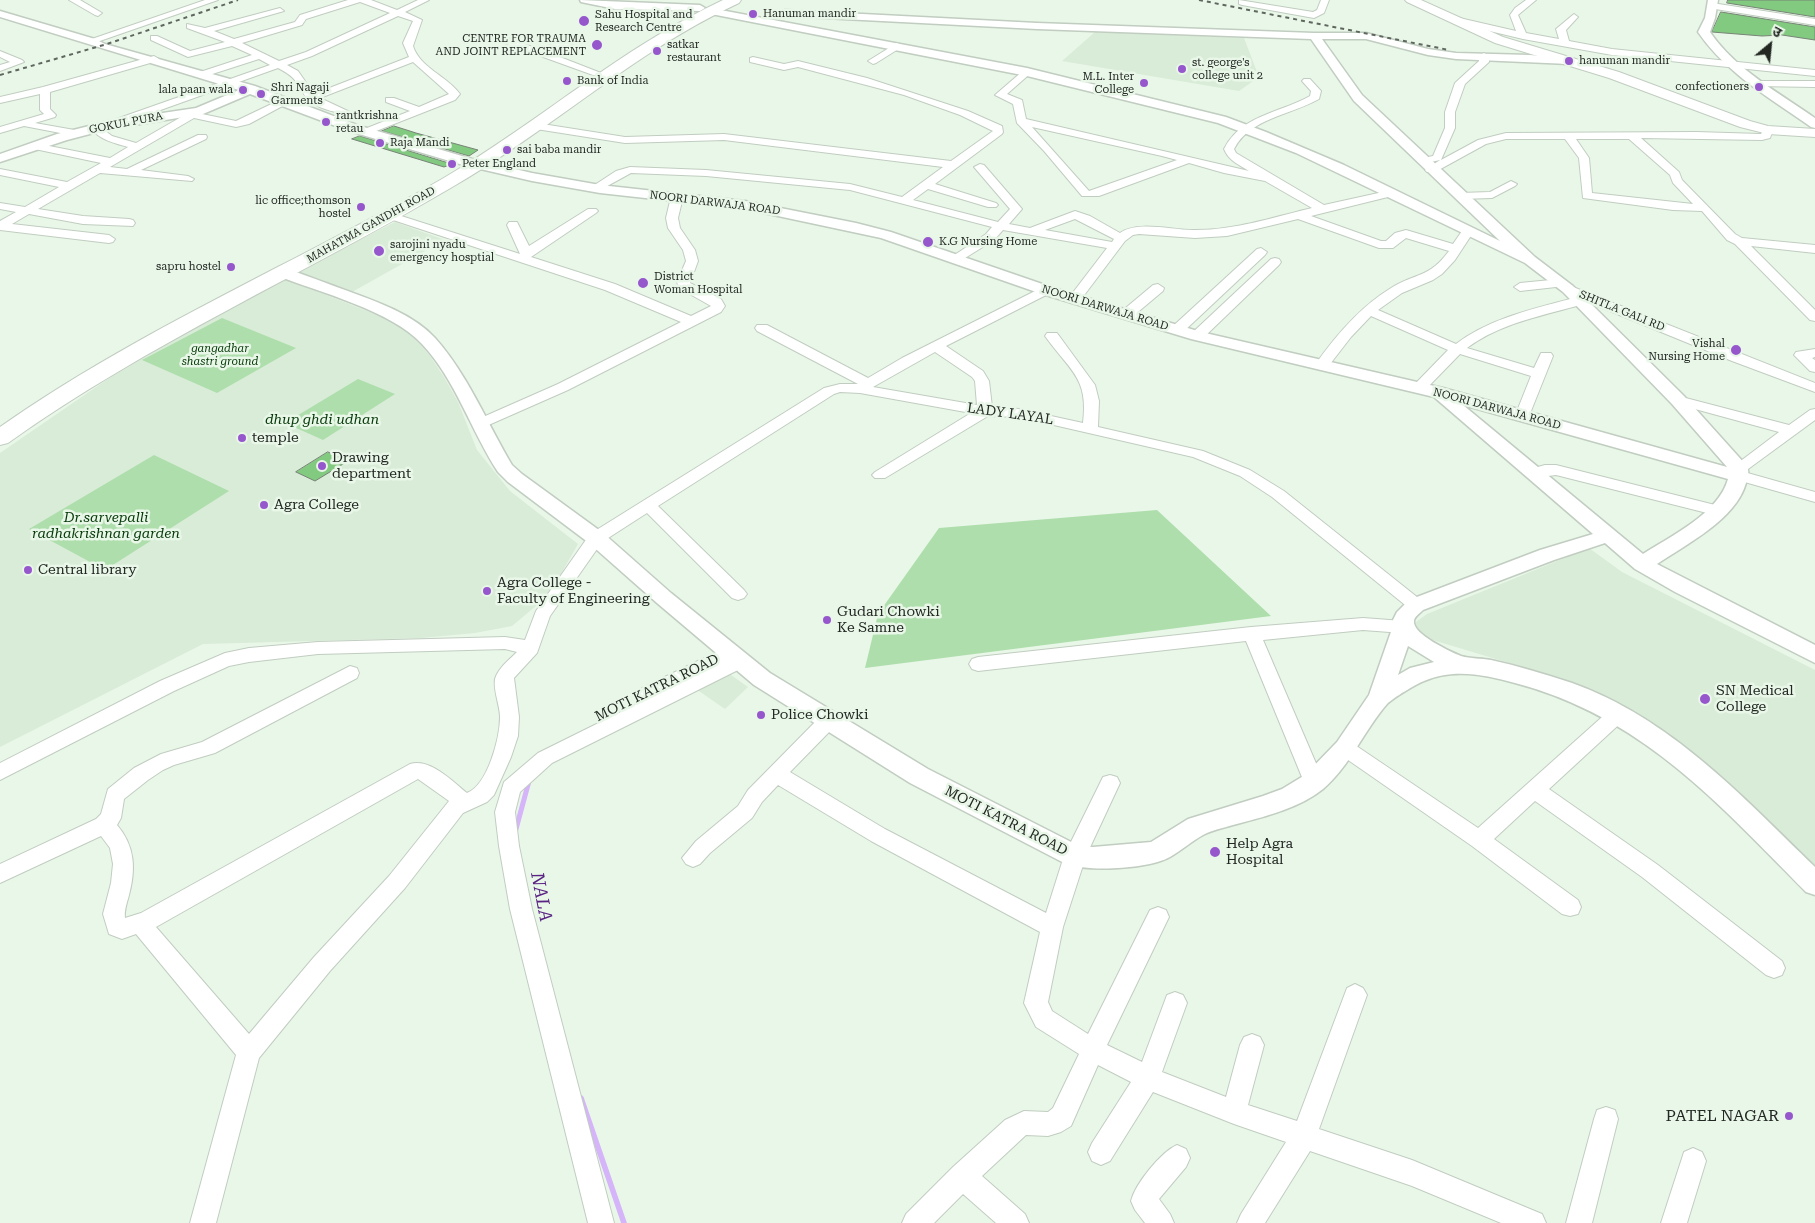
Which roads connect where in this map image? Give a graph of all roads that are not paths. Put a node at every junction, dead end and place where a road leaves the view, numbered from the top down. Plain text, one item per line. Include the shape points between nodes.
1 (73, 0) edge
2 (332, 0) edge
3 (357, 0) edge
4 (363, 0) edge
5 (425, 0) edge
6 (585, 0) edge
7 (734, 0) edge
8 (1325, 0) edge
9 (1411, 0) edge
10 (1420, 0) edge
11 (1532, 0) edge
12 (207, 1) edge
13 (1242, 2) dead end
14 (1712, 3) edge
15 (304, 8) dead end
16 (633, 8) junction
17 (705, 10) edge
18 (280, 11) dead end
19 (742, 12) junction
20 (98, 13) dead end
21 (395, 13) junction
22 (0, 14) edge
23 (1574, 16) dead end
24 (1448, 17) junction
25 (1815, 22) edge
26 (190, 26) dead end
27 (205, 30) junction
28 (1314, 36) junction
29 (1523, 36) junction
30 (154, 38) dead end
31 (499, 38) dead end
32 (91, 41) junction
33 (572, 41) dead end
34 (232, 43) junction
35 (1565, 44) junction
36 (897, 46) junction
37 (537, 52) junction
38 (0, 54) edge
39 (259, 56) junction
40 (1484, 56) junction
41 (414, 58) junction
42 (154, 59) junction
43 (753, 60) dead end
44 (873, 61) dead end
45 (1569, 61) junction
46 (280, 64) junction
47 (1732, 64) junction
48 (0, 68) edge
49 (1027, 72) junction
50 (1815, 73) edge
51 (203, 74) junction
52 (596, 74) junction
53 (229, 82) junction
54 (1307, 82) dead end
55 (1756, 84) junction
56 (1815, 84) edge
57 (251, 89) junction
58 (45, 90) junction
59 (312, 98) junction
60 (0, 100) edge
61 (390, 100) dead end
62 (284, 101) junction
63 (420, 111) junction
64 (197, 113) junction
65 (0, 118) edge
66 (334, 120) junction
67 (1021, 121) junction
68 (23, 124) junction
69 (1815, 124) edge
70 (110, 125) junction
71 (536, 126) junction
72 (1246, 128) junction
73 (96, 129) junction
74 (0, 130) edge
75 (166, 130) junction
76 (1768, 130) junction
77 (366, 132) junction
78 (76, 133) junction
79 (1815, 133) edge
80 (1568, 135) junction
81 (1631, 135) junction
82 (1092, 136) junction
83 (34, 146) junction
84 (135, 146) junction
85 (1048, 149) junction
86 (0, 158) edge
87 (1188, 160) junction
88 (109, 161) junction
89 (474, 163) junction
90 (955, 165) junction
91 (1427, 165) junction
92 (980, 167) dead end
93 (96, 169) junction
94 (0, 172) edge
95 (129, 173) junction
96 (1270, 178) junction
97 (188, 179) dead end
98 (1511, 184) dead end
99 (927, 185) junction
100 (68, 186) junction
101 (596, 188) junction
102 (1392, 193) junction
103 (1460, 196) junction
104 (677, 197) junction
105 (904, 201) junction
106 (992, 204) dead end
107 (0, 206) edge
108 (1704, 207) dead end
109 (1322, 208) junction
110 (24, 210) junction
111 (592, 211) dead end
112 (1298, 215) junction
113 (391, 216) junction
114 (130, 223) dead end
115 (513, 225) dead end
116 (0, 226) edge
117 (1001, 226) junction
118 (1032, 231) junction
119 (1468, 231) junction
120 (109, 239) dead end
121 (1118, 242) junction
122 (1739, 242) junction
123 (1456, 249) junction
124 (1815, 249) edge
125 (1261, 252) dead end
126 (525, 255) junction
127 (957, 259) junction
128 (1530, 260) junction
129 (1275, 262) dead end
130 (284, 273) junction
131 (1564, 286) junction
132 (1520, 287) dead end
133 (1158, 288) dead end
134 (1045, 290) junction
135 (1074, 299) junction
136 (1579, 301) junction
137 (1370, 311) junction
138 (1126, 314) junction
139 (1815, 317) edge
140 (693, 322) junction
141 (762, 328) dead end
142 (1177, 330) junction
143 (1052, 336) dead end
144 (1198, 336) junction
145 (936, 346) junction
146 (1457, 349) junction
147 (1815, 353) edge
148 (1546, 356) dead end
149 (1322, 365) junction
150 (1815, 370) edge
151 (1540, 374) junction
152 (1809, 385) edge
153 (864, 386) junction
154 (1428, 390) junction
155 (1678, 400) junction
156 (985, 411) junction
157 (1815, 414) edge
158 (1522, 416) junction
159 (479, 424) junction
160 (0, 428) edge
161 (1090, 428) junction
162 (1792, 430) junction
163 (0, 438) edge
164 (1739, 472) junction
165 (1532, 473) junction
166 (880, 475) dead end
167 (1815, 497) edge
168 (648, 505) junction
169 (1719, 511) junction
170 (1607, 536) junction
171 (596, 538) junction
172 (1642, 564) junction
173 (738, 594) dead end
174 (1416, 605) junction
175 (1404, 627) junction
176 (1251, 633) junction
177 (531, 648) junction
178 (1815, 655) edge
179 (734, 657) junction
180 (978, 664) dead end
181 (1461, 664) junction
182 (350, 674) dead end
183 (1380, 697) junction
184 (1618, 714) junction
185 (828, 721) junction
186 (585, 724) dead end
187 (1345, 748) junction
188 (0, 772) edge
189 (776, 774) junction
190 (1314, 782) junction
191 (1110, 783) dead end
192 (501, 785) junction
193 (1535, 790) junction
194 (464, 801) junction
195 (104, 824) junction
196 (1479, 840) junction
197 (1075, 856) junction
198 (693, 858) dead end
199 (0, 874) edge
200 (1815, 884) edge
201 (1570, 907) dead end
202 (1158, 916) dead end
203 (147, 921) junction
204 (1052, 927) junction
205 (1774, 968) dead end
206 (1355, 994) dead end
207 (1175, 1003) dead end
208 (1252, 1045) dead end
209 (1093, 1050) junction
210 (249, 1052) junction
211 (1148, 1078) junction
212 (1234, 1112) junction
213 (1606, 1118) dead end
214 (1304, 1136) junction
215 (1101, 1152) dead end
216 (1177, 1158) dead end
217 (1693, 1162) dead end
218 (962, 1176) junction
219 (203, 1223) edge
220 (601, 1223) edge
221 (915, 1223) edge
222 (1016, 1223) edge
223 (1161, 1223) edge
224 (1250, 1223) edge
225 (1533, 1223) edge
226 (1579, 1223) edge
227 (1674, 1223) edge

1 - 20 street
2 - 15 street
3 - 34 street
4 - 21 street
5 - 21 street
6 - 16 street
7 - 17 highway, MAHATMA GANDHI ROAD
8 - 13 street via 1321,11 1314,15
9 - 24 main road
10 - 24 main road
11 - 29 street via 1514,15
12 - 32 street
14 - 25 street
14 - 47 street via 1704,32 1716,50
16 - 17 street
16 - 17 street
17 - 19 street
17 - 52 highway, MAHATMA GANDHI ROAD
17 - 71 highway, MAHATMA GANDHI ROAD via 613,70
18 - 27 street
19 - 28 street
19 - 36 street
21 - 41 street via 418,20 408,47
21 - 46 street via 319,50
22 - 32 street, NOORI DARWAJA ROAD
23 - 35 street via 1561,28
24 - 29 street
24 - 45 main road via 1499,40
26 - 27 street
27 - 34 street
28 - 40 street via 1366,36 1428,52
28 - 91 street via 1358,98
29 - 35 street
30 - 34 street via 190,54
31 - 37 street
32 - 42 street, NOORI DARWAJA ROAD
33 - 37 street
34 - 39 street
35 - 47 street via 1651,57
36 - 44 street
36 - 49 street
37 - 52 street
38 - 48 street via 19,62
39 - 46 street
39 - 51 street
40 - 45 street
40 - 91 street via 1484,62 1460,83 1450,112 1450,128 1437,158
41 - 59 street
41 - 63 street via 455,94
42 - 51 street, NOORI DARWAJA ROAD
42 - 58 street
43 - 90 street via 781,66 798,64 864,80 964,113 998,128 998,132
45 - 76 main road
46 - 53 street
46 - 59 street via 300,78
47 - 50 street
47 - 55 street
49 - 67 street via 1000,94 1018,102
49 - 72 street via 1210,116
51 - 53 street, NOORI DARWAJA ROAD
52 - 89 highway, MAHATMA GANDHI ROAD
53 - 57 street, NOORI DARWAJA ROAD
53 - 70 street
54 - 72 street via 1316,91 1315,98
55 - 56 street
55 - 69 street
57 - 62 street, NOORI DARWAJA ROAD
57 - 64 street, GOKUL PURA
58 - 60 street
58 - 68 street via 45,110 50,115
59 - 66 street via 347,113
61 - 63 street
62 - 64 street via 236,124
62 - 66 street, NOORI DARWAJA ROAD
63 - 77 street
64 - 70 street, GOKUL PURA
64 - 75 street
65 - 68 street
66 - 77 street, NOORI DARWAJA ROAD
67 - 82 street
67 - 85 street
68 - 74 street
68 - 78 street
70 - 73 street, GOKUL PURA
71 - 89 highway, MAHATMA GANDHI ROAD
71 - 90 street via 624,140 724,137
72 - 96 street via 1231,142 1231,154
72 - 102 street
73 - 78 street, GOKUL PURA
73 - 84 street via 108,138
75 - 84 street
75 - 95 street via 207,138
76 - 79 main road
76 - 81 street via 1762,137
77 - 89 street, NOORI DARWAJA ROAD
78 - 83 street, GOKUL PURA
80 - 81 street
80 - 81 street via 1584,158 1587,196 1703,208 1677,181 1675,174
80 - 91 street via 1506,136 1486,140
82 - 85 street
82 - 87 street
83 - 86 street, GOKUL PURA
83 - 88 street
84 - 88 street
85 - 87 street via 1081,190 1090,195
87 - 96 street
88 - 93 street
89 - 101 street, NOORI DARWAJA ROAD
89 - 113 highway, MAHATMA GANDHI ROAD
89 - 160 highway, MAHATMA GANDHI ROAD via 77,375
90 - 99 street
91 - 103 street
92 - 117 street via 1016,209
93 - 95 street
93 - 100 street
94 - 100 street
95 - 97 street
96 - 109 street
98 - 103 street via 1492,195
99 - 105 street
99 - 106 street
100 - 110 street
101 - 104 street, NOORI DARWAJA ROAD
101 - 105 street via 630,170 706,173 835,185
102 - 109 street
102 - 119 street
103 - 128 street
104 - 127 street, NOORI DARWAJA ROAD via 753,206 834,222 886,235
104 - 140 street via 672,218 674,228 689,250 692,261 684,285 718,306
105 - 117 street
107 - 110 street
108 - 122 street
109 - 112 street
110 - 114 street via 83,220
110 - 116 street
111 - 126 street
112 - 121 street via 1226,232 1195,234 1139,230 1129,232
112 - 123 street via 1379,244 1389,245 1406,234
113 - 126 street
113 - 130 highway, MAHATMA GANDHI ROAD
115 - 126 street
116 - 120 street
117 - 118 street
117 - 127 street
118 - 121 street
118 - 121 street via 1075,215
119 - 123 street
119 - 128 street
121 - 135 street
122 - 124 street
122 - 139 street
123 - 137 street via 1436,272 1399,289
125 - 142 street
126 - 140 street
127 - 134 street, NOORI DARWAJA ROAD
128 - 131 street
129 - 144 street
130 - 159 street, MOTI KATRA ROAD via 388,313 414,328 433,347
130 - 163 highway, MAHATMA GANDHI ROAD via 92,376
131 - 132 street
131 - 136 street
131 - 152 street, SHITLA GALI RD
133 - 138 street
134 - 135 street, NOORI DARWAJA ROAD
134 - 145 street
135 - 138 street, NOORI DARWAJA ROAD
136 - 146 street via 1488,330
136 - 155 street
137 - 146 street
137 - 149 street via 1343,336
138 - 142 street, NOORI DARWAJA ROAD
140 - 159 street via 563,387
141 - 153 street
142 - 144 street, NOORI DARWAJA ROAD
143 - 161 street via 1091,392
144 - 149 street, NOORI DARWAJA ROAD
145 - 153 street
145 - 156 street via 978,374 982,381
146 - 151 street
146 - 154 street
147 - 150 street via 1801,355
148 - 151 street
149 - 154 street, NOORI DARWAJA ROAD
150 - 152 street
151 - 158 street
153 - 156 street, LADY LAYAL via 898,398
153 - 168 street, LADY LAYAL via 840,388 824,394
154 - 158 street, NOORI DARWAJA ROAD
154 - 165 street
155 - 162 street
155 - 164 street
156 - 161 street, LADY LAYAL via 1019,413
156 - 166 street
157 - 162 street
158 - 164 street, NOORI DARWAJA ROAD
159 - 171 street, MOTI KATRA ROAD via 505,468 515,478
161 - 174 street, LADY LAYAL via 1198,454 1245,473 1278,494
162 - 164 street
164 - 167 street
164 - 169 street via 1732,496
165 - 169 street via 1556,470
165 - 170 street
168 - 171 street, LADY LAYAL
168 - 173 street
169 - 172 street
170 - 172 street
170 - 174 street via 1547,555
171 - 177 street via 542,615
171 - 179 street, MOTI KATRA ROAD
172 - 178 street
174 - 175 street via 1405,615
175 - 176 street via 1363,624
175 - 181 street via 1424,646
175 - 183 street
176 - 180 street
176 - 190 street
177 - 188 street via 505,643 318,648 225,660 167,686
177 - 192 street via 504,681 511,717 503,754
179 - 185 street, MOTI KATRA ROAD
179 - 186 street, MOTI KATRA ROAD
179 - 192 street via 551,754
181 - 183 street, MOTI KATRA ROAD via 1418,674
181 - 184 street via 1550,685 1587,698
182 - 195 street via 208,748 168,759 141,774 115,795 111,818
183 - 187 street, MOTI KATRA ROAD
184 - 193 street
184 - 200 street via 1647,730 1695,767
185 - 189 street
185 - 197 street, MOTI KATRA ROAD via 919,776
187 - 190 street, MOTI KATRA ROAD
187 - 196 street
189 - 198 street via 745,812
189 - 204 street via 909,854
190 - 197 street, MOTI KATRA ROAD via 1292,796 1197,826 1160,850 1121,856
191 - 197 street
192 - 194 street
192 - 220 street via 521,909
193 - 196 street
193 - 205 street via 1650,871
194 - 203 street via 417,770
194 - 210 street via 398,882 322,964
195 - 199 street
195 - 203 street via 119,842 124,863 114,912 117,927 122,929
196 - 201 street
197 - 204 street
202 - 209 street
203 - 210 street via 146,932
204 - 209 street via 1036,1003 1044,1020
206 - 214 street
207 - 211 street
208 - 212 street
209 - 211 street
209 - 218 street via 1062,1117 1056,1123 1021,1124
210 - 219 street
211 - 212 street
211 - 215 street
212 - 214 street
213 - 226 street
214 - 224 street
214 - 225 street via 1412,1173
216 - 223 street via 1144,1201
217 - 227 street
218 - 221 street
218 - 222 street

